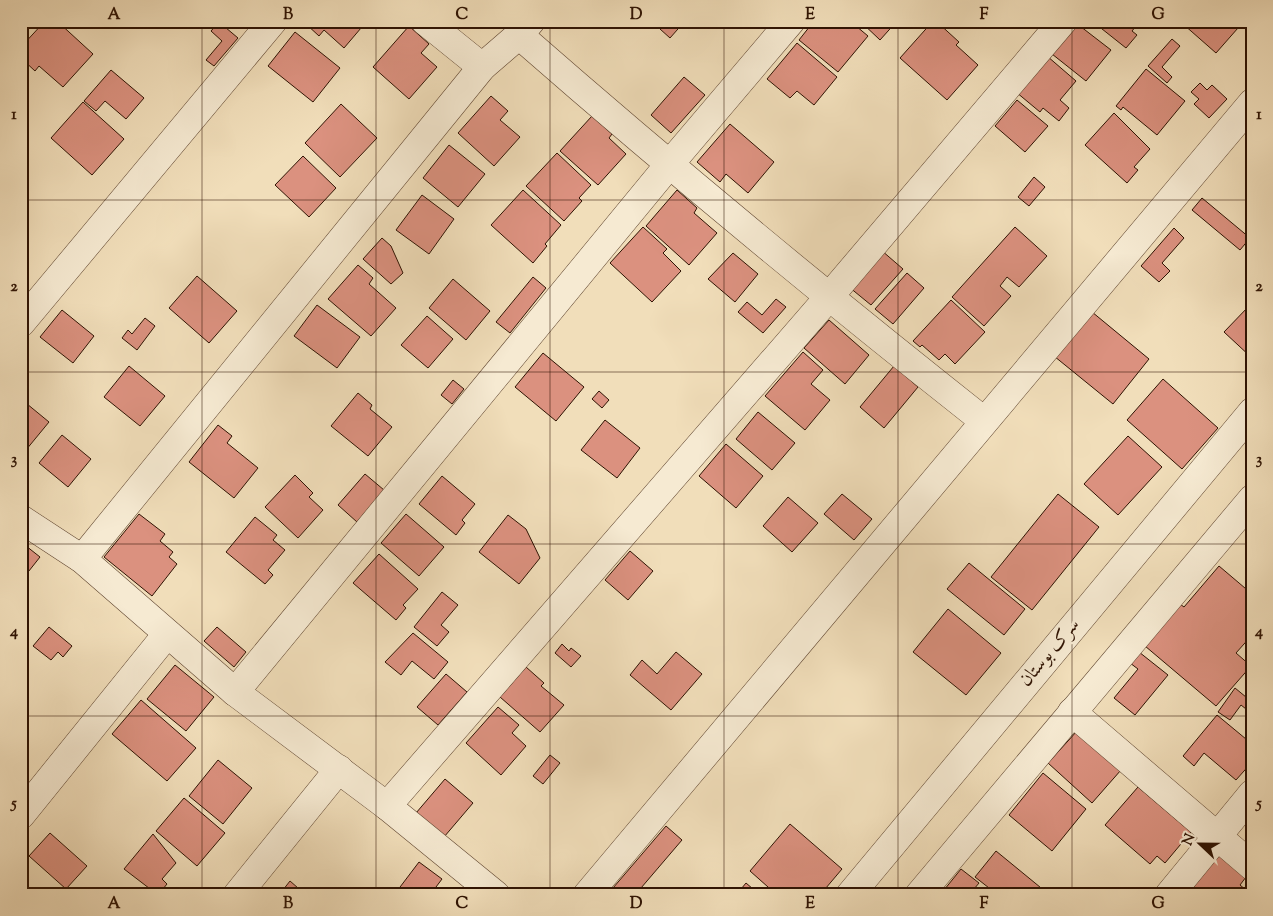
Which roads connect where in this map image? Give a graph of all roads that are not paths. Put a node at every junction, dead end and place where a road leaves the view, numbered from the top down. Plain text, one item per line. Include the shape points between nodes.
1 (273, 21) edge
2 (425, 21) edge
3 (791, 21) edge
4 (1063, 21) edge
5 (525, 28) edge
6 (482, 67) junction
7 (1252, 103) edge
8 (668, 166) junction
9 (828, 298) junction
10 (21, 323) edge
11 (1252, 412) edge
12 (984, 421) junction
13 (1252, 499) edge
14 (21, 519) edge
15 (82, 559) junction
16 (167, 634) junction
17 (235, 692) junction
18 (1072, 712) junction
19 (339, 770) junction
20 (1252, 794) edge
21 (387, 806) junction
22 (21, 815) edge
23 (1217, 835) junction
24 (1252, 866) edge
25 (237, 895) edge
26 (496, 895) edge
27 (587, 895) edge
28 (850, 895) edge
29 (919, 895) edge
30 (1169, 895) edge

1 - 10 street
2 - 6 street
3 - 8 street
4 - 9 street
5 - 6 street
5 - 8 street
6 - 15 street
7 - 12 street
8 - 9 street
8 - 17 street
9 - 12 street
9 - 21 street
11 - 28 street, سرک بوستان
12 - 27 street
13 - 18 street
14 - 15 street
15 - 16 street
16 - 17 street
16 - 22 street
17 - 19 street
18 - 23 street
18 - 29 street
19 - 21 street
19 - 25 street
20 - 23 street
21 - 26 street
23 - 24 street
23 - 30 street

